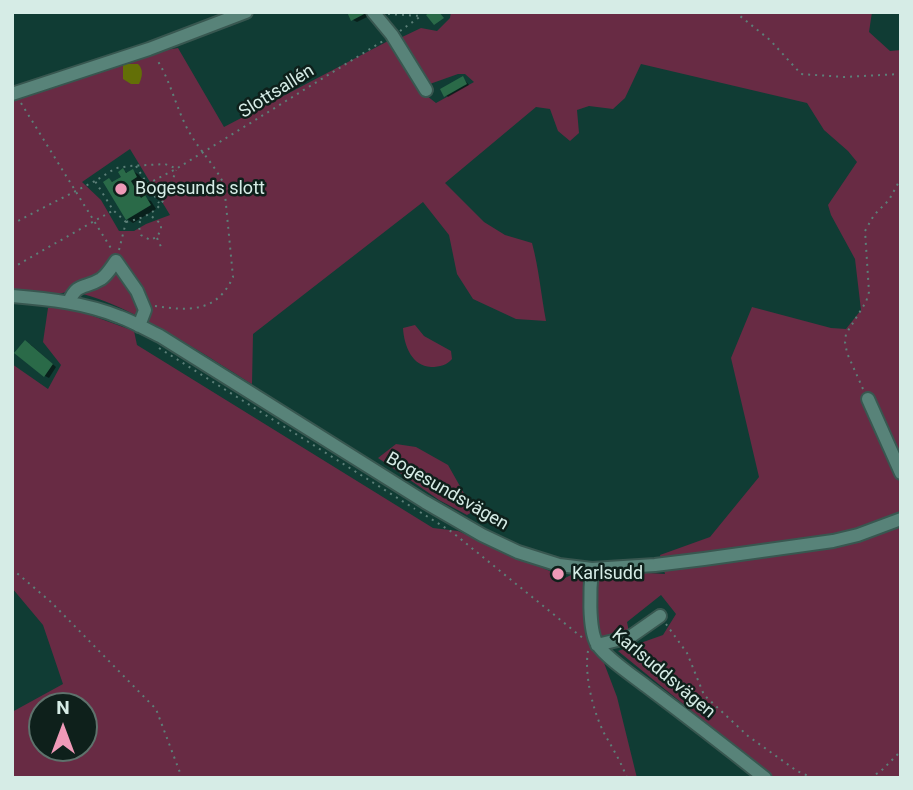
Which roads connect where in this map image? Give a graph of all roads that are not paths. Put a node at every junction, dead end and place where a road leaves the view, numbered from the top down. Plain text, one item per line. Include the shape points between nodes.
1 (246, 12) edge
2 (373, 13) edge
3 (426, 90) dead end
4 (14, 93) edge
5 (12, 296) edge
6 (69, 302) junction
7 (139, 326) junction
8 (867, 399) road end
9 (901, 473) edge
10 (901, 519) edge
11 (592, 569) junction
12 (660, 616) road end
13 (592, 645) junction
14 (765, 778) edge

1 - 4 street
2 - 3 street
5 - 6 street, Bogesundsvägen
6 - 7 street, Bogesundsvägen
6 - 7 street via 78,288 100,279 116,261 145,310
7 - 11 street, Bogesundsvägen via 482,535 539,559
8 - 9 street
10 - 11 street, Bogesundsvägen via 832,541
11 - 13 street, Karlsuddsvägen
12 - 13 street via 630,637
13 - 14 street, Karlsuddsvägen

